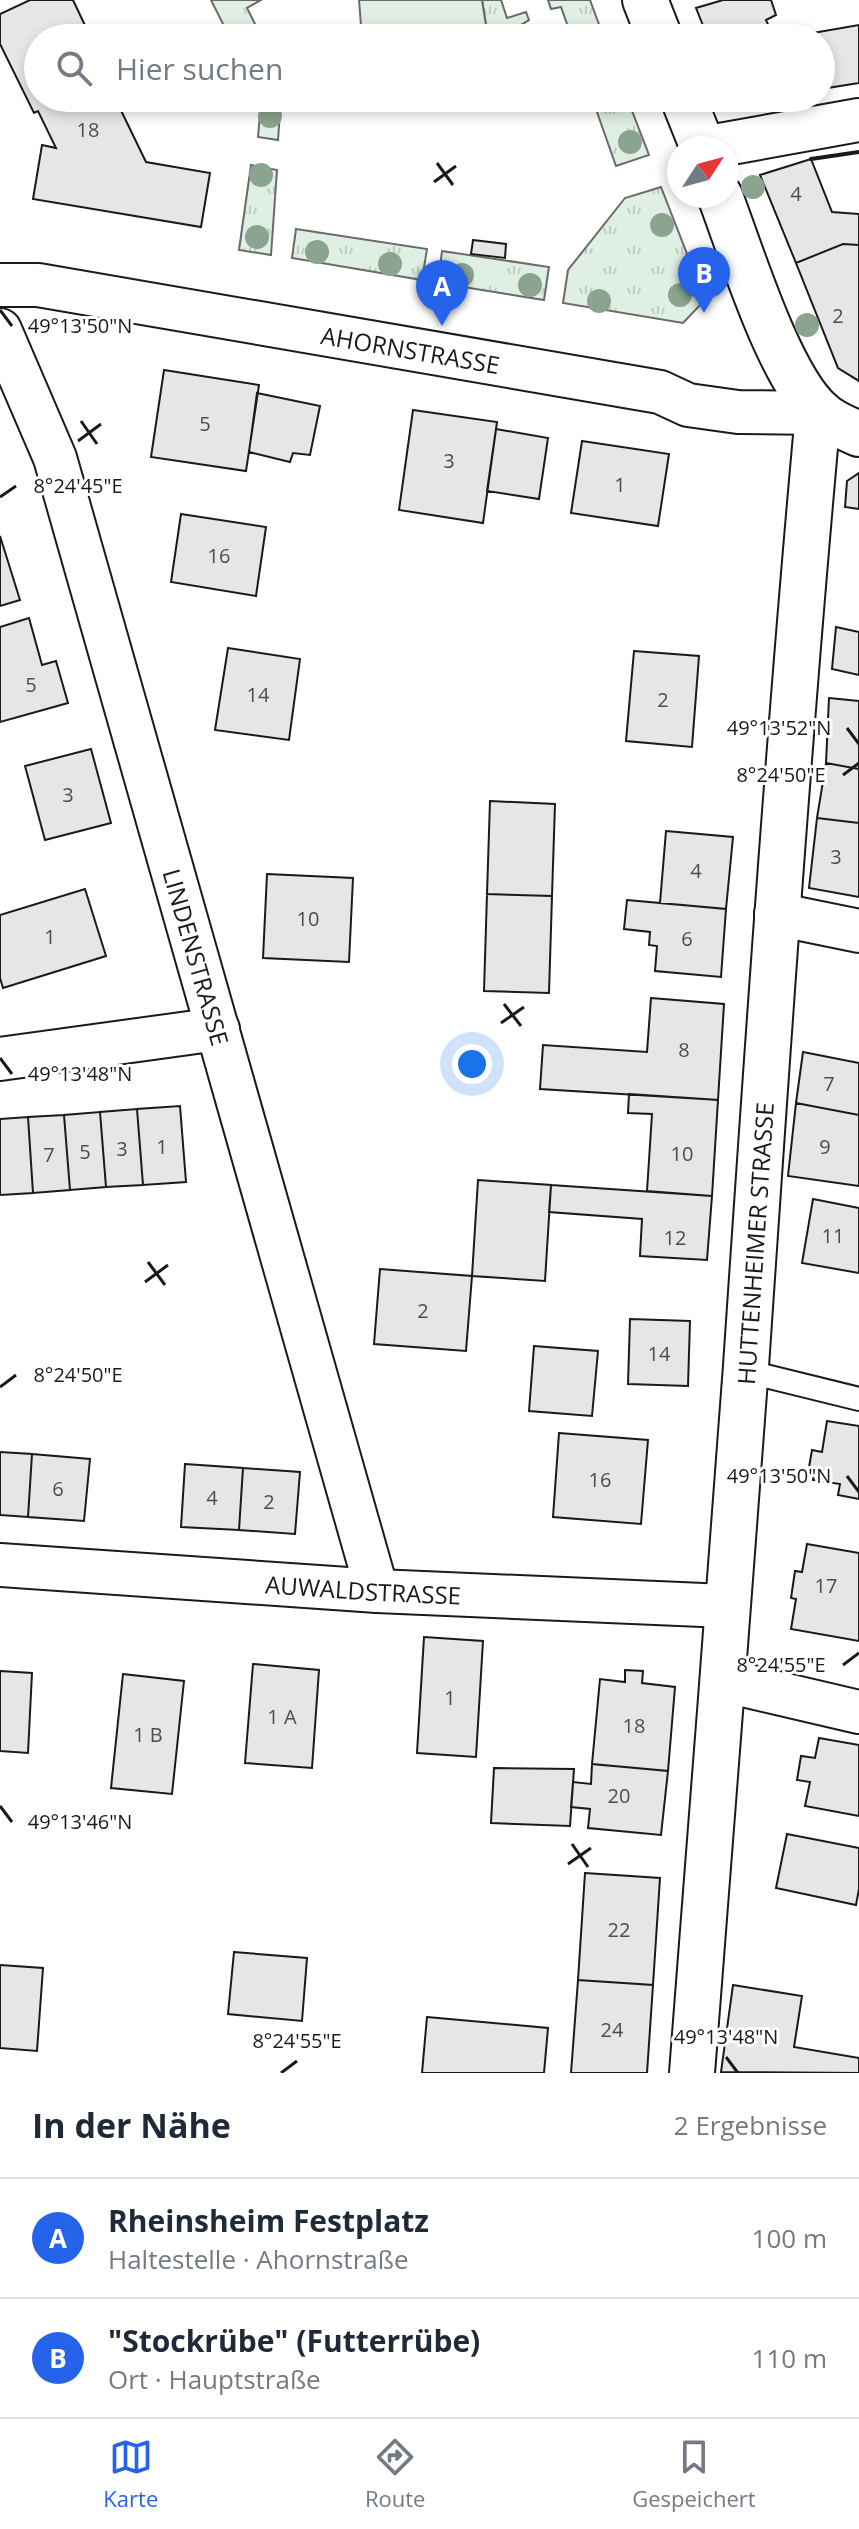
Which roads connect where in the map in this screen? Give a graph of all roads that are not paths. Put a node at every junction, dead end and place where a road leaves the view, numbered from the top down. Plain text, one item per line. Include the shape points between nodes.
1 (645, 0) edge
2 (654, 24) edge
3 (689, 112) edge
4 (859, 120) edge
5 (698, 136) edge
6 (739, 142) edge
7 (725, 208) edge
8 (0, 285) edge
9 (0, 330) edge
10 (821, 413) junction
11 (859, 434) edge
12 (776, 914) junction
13 (859, 931) edge
14 (218, 1029) junction
15 (0, 1059) edge
16 (745, 1371) junction
17 (859, 1399) edge
18 (0, 1565) edge
19 (377, 1591) junction
20 (726, 1606) junction
21 (722, 1680) junction
22 (859, 1712) edge
23 (692, 2073) edge

1 - 2 street
3 - 5 street
4 - 6 street
7 - 10 street via 771,330 797,384
8 - 10 street, AHORNSTRASSE via 38,285 660,392 688,405
9 - 14 street, LINDENSTRASSE via 55,458
10 - 11 street
10 - 12 street, HUTTENHEIMER STRASSE
12 - 13 street
12 - 16 street, HUTTENHEIMER STRASSE
14 - 15 street
14 - 19 street, LINDENSTRASSE
16 - 17 lane
16 - 20 street, HUTTENHEIMER STRASSE
18 - 19 street, AUWALDSTRASSE
19 - 20 street, AUWALDSTRASSE
20 - 21 street, HUTTENHEIMER STRASSE
21 - 22 street
21 - 23 street, HUTTENHEIMER STRASSE

